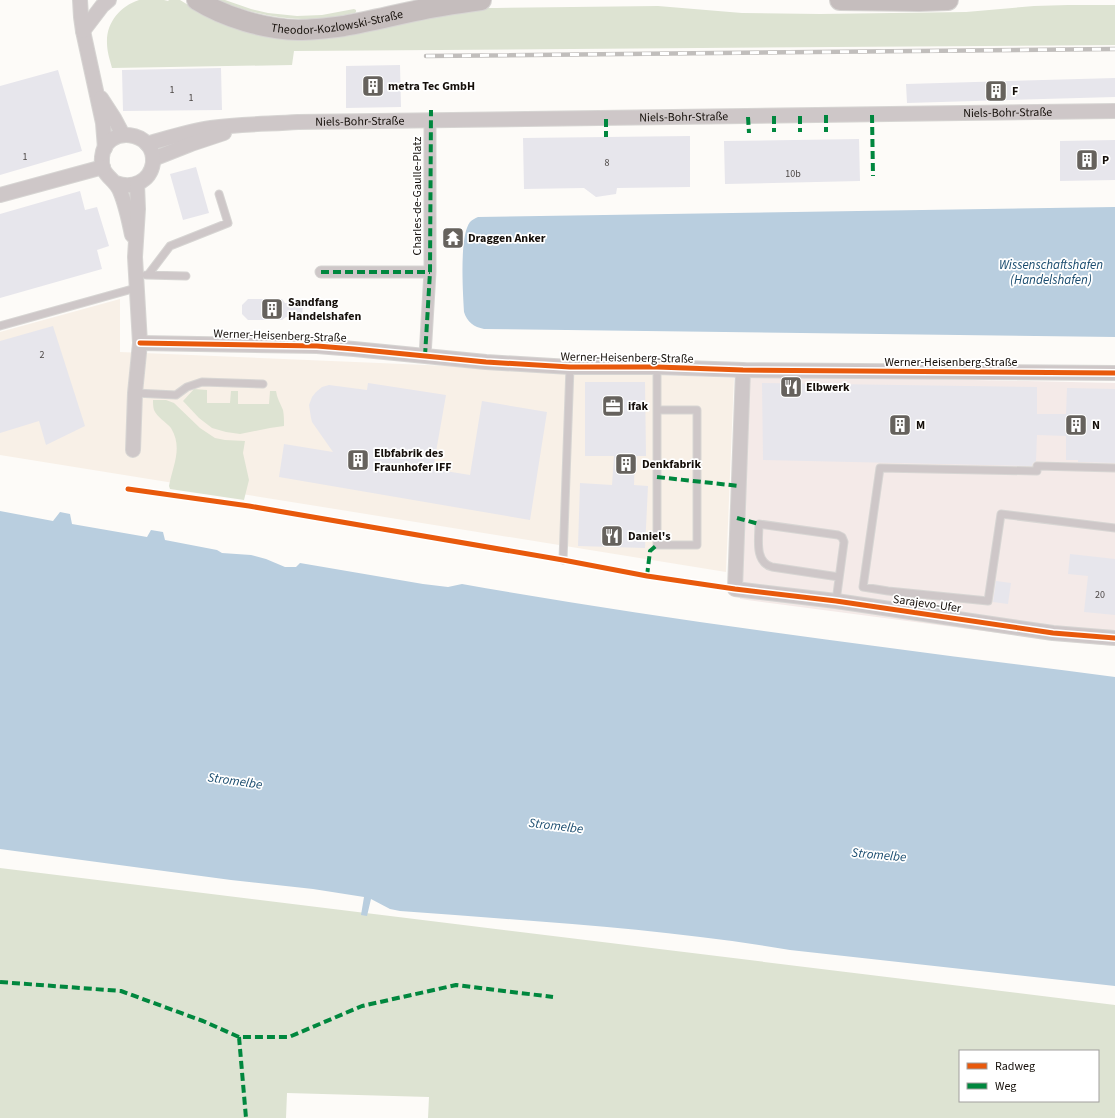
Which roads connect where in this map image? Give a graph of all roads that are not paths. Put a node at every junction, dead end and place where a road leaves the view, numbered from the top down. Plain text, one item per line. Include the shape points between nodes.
1 (80, 0) edge
2 (109, 0) edge
3 (197, 0) edge
4 (481, 0) edge
5 (840, 0) edge
6 (919, 0) edge
7 (948, 0) edge
8 (83, 31) junction
9 (96, 90) junction
10 (1115, 111) edge
11 (430, 121) junction
12 (253, 125) junction
13 (123, 135) junction
14 (147, 144) junction
15 (105, 148) junction
16 (153, 159) junction
17 (103, 167) junction
18 (116, 183) junction
19 (136, 184) junction
20 (219, 194) dead end
21 (0, 195) edge
22 (135, 257) junction
23 (321, 272) dead end
24 (430, 272) junction
25 (186, 276) dead end
26 (140, 279) junction
27 (0, 326) edge
28 (140, 343) junction
29 (425, 356) junction
30 (570, 367) junction
31 (657, 367) junction
32 (743, 370) junction
33 (1115, 373) edge
34 (263, 384) dead end
35 (135, 393) junction
36 (657, 410) junction
37 (133, 450) dead end
38 (1115, 468) edge
39 (1115, 528) edge
40 (563, 560) dead end
41 (838, 577) junction
42 (836, 601) junction
43 (1115, 638) edge

1 - 8 street
2 - 8 street
3 - 4 main road, Theodor-Kozlowski-Straße via 247,21 297,30 345,26
5 - 6 main road
6 - 7 main road
8 - 9 street
9 - 13 street
9 - 15 street
10 - 11 street, Niels-Bohr-Straße
11 - 12 street, Niels-Bohr-Straße
11 - 24 street, Charles-de-Gaulle-Platz
12 - 14 street, Niels-Bohr-Straße via 200,130
12 - 16 street, Niels-Bohr-Straße
13 - 14 street via 136,136
13 - 15 street via 113,139
14 - 16 street
15 - 17 street via 102,157
16 - 19 street via 149,174
17 - 18 street
17 - 21 street
18 - 19 street via 126,186
18 - 22 street via 127,211
19 - 22 street via 138,209
20 - 26 lane via 228,223 170,246
22 - 26 street
23 - 24 street, Charles-de-Gaulle-Platz
24 - 29 street, Charles-de-Gaulle-Platz
25 - 26 lane
26 - 27 lane
26 - 28 street
28 - 29 street, Werner-Heisenberg-Straße via 317,346
28 - 35 street
29 - 30 street, Werner-Heisenberg-Straße
30 - 31 street, Werner-Heisenberg-Straße
30 - 40 lane, Werner-Heisenberg-Straße
31 - 32 street, Werner-Heisenberg-Straße
31 - 36 lane
32 - 33 street, Werner-Heisenberg-Straße
32 - 42 street, Sarajevo-Ufer via 735,589
34 - 35 lane via 202,382 187,387 176,395
35 - 37 street
36 - 36 lane via 657,545 697,545 697,410
38 - 39 lane via 880,468 863,587 988,601 1001,514
41 - 41 lane via 844,542 841,536 759,524 759,554 766,565
41 - 42 lane
42 - 43 street, Sarajevo-Ufer via 1054,633

